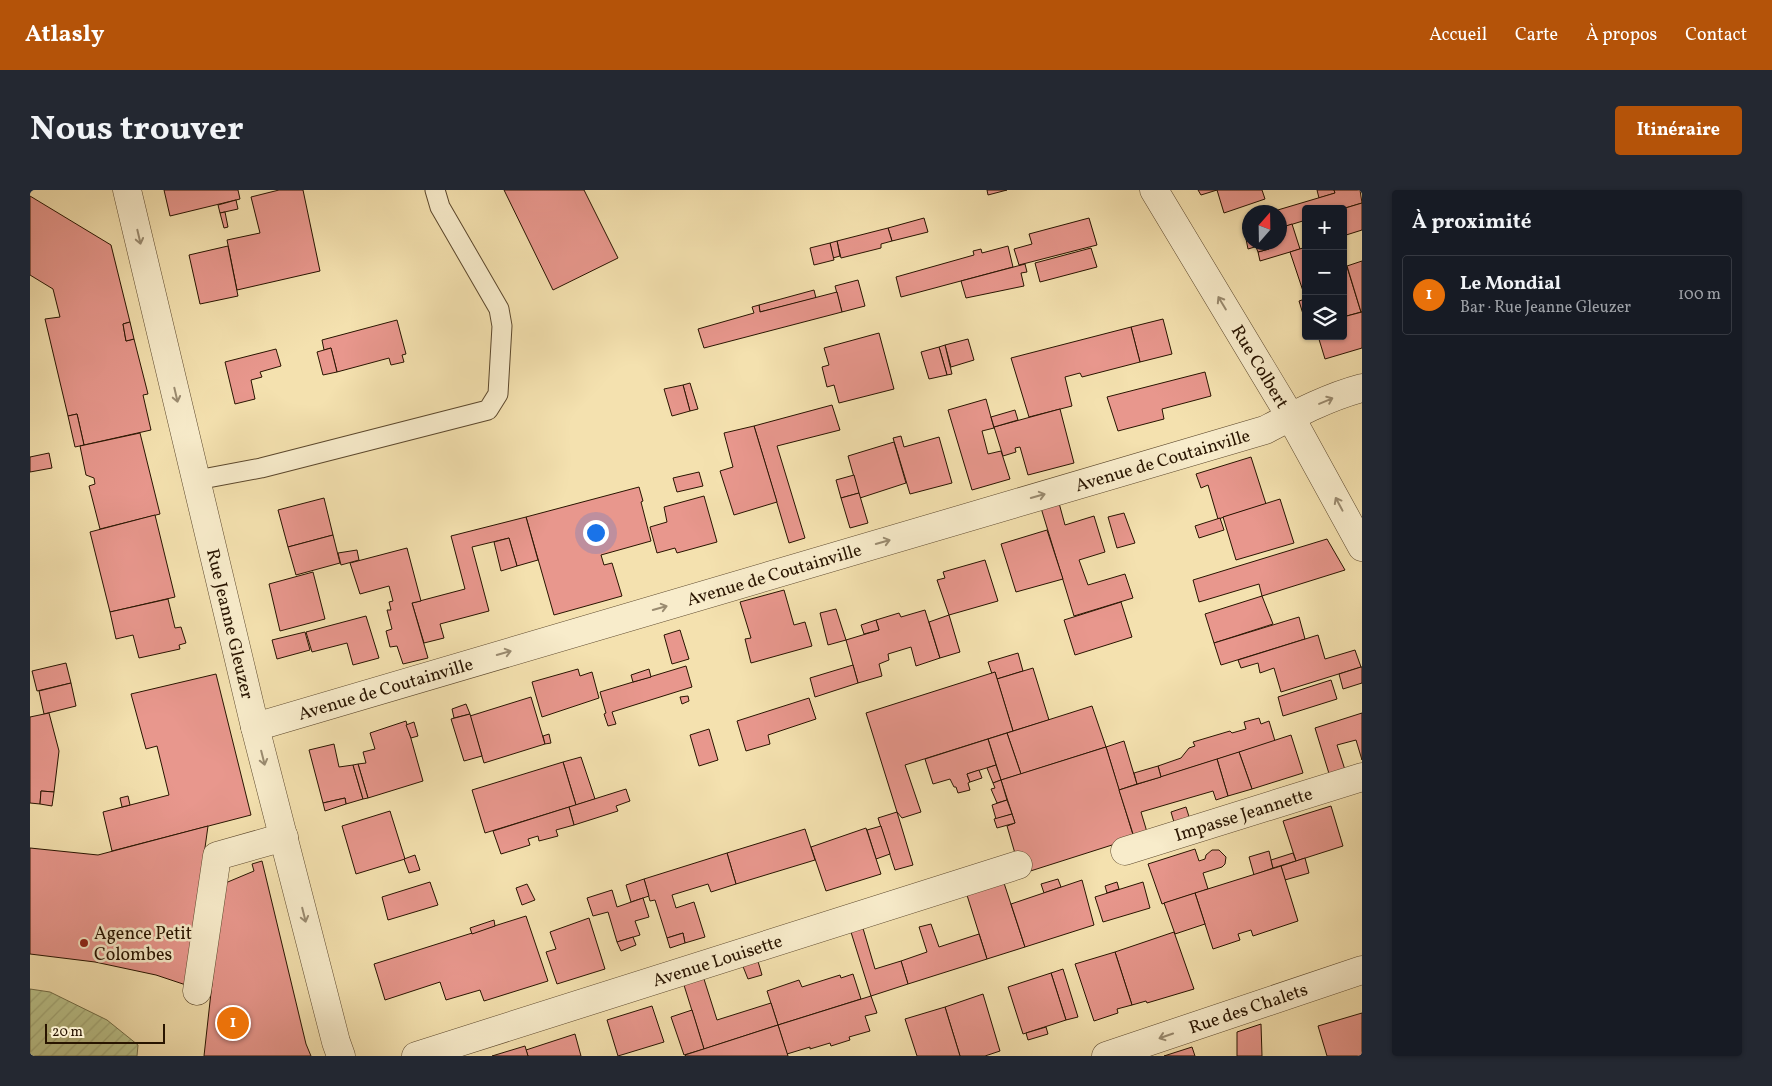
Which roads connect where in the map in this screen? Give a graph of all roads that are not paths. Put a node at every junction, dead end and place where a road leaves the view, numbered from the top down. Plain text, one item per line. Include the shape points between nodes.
1 (127, 190) edge
2 (435, 190) edge
3 (1154, 190) edge
4 (1362, 388) edge
5 (1290, 416) junction
6 (197, 480) junction
7 (1362, 547) edge
8 (256, 726) junction
9 (1362, 777) edge
10 (284, 836) junction
11 (1125, 851) dead end
12 (1018, 864) dead end
13 (1362, 970) edge
14 (197, 991) dead end
15 (341, 1056) edge
16 (416, 1056) edge
17 (1106, 1056) edge

1 -> 6 street, Rue Jeanne Gleuzer
2 - 6 lane via 440,207 498,309 502,326 498,394 488,410 261,468
5 -> 3 street, Rue Colbert
5 -> 4 street, Avenue de Coutainville
7 -> 5 street, Rue Colbert
8 -> 5 street, Avenue de Coutainville via 1264,430
6 - 8 street, Rue Jeanne Gleuzer
8 -> 10 street, Rue Jeanne Gleuzer
9 - 11 street, Impasse Jeannette
10 - 14 street via 217,856
10 -> 15 street, Rue Jeanne Gleuzer
12 - 16 street, Avenue Louisette
13 -> 17 street, Rue des Chalets

